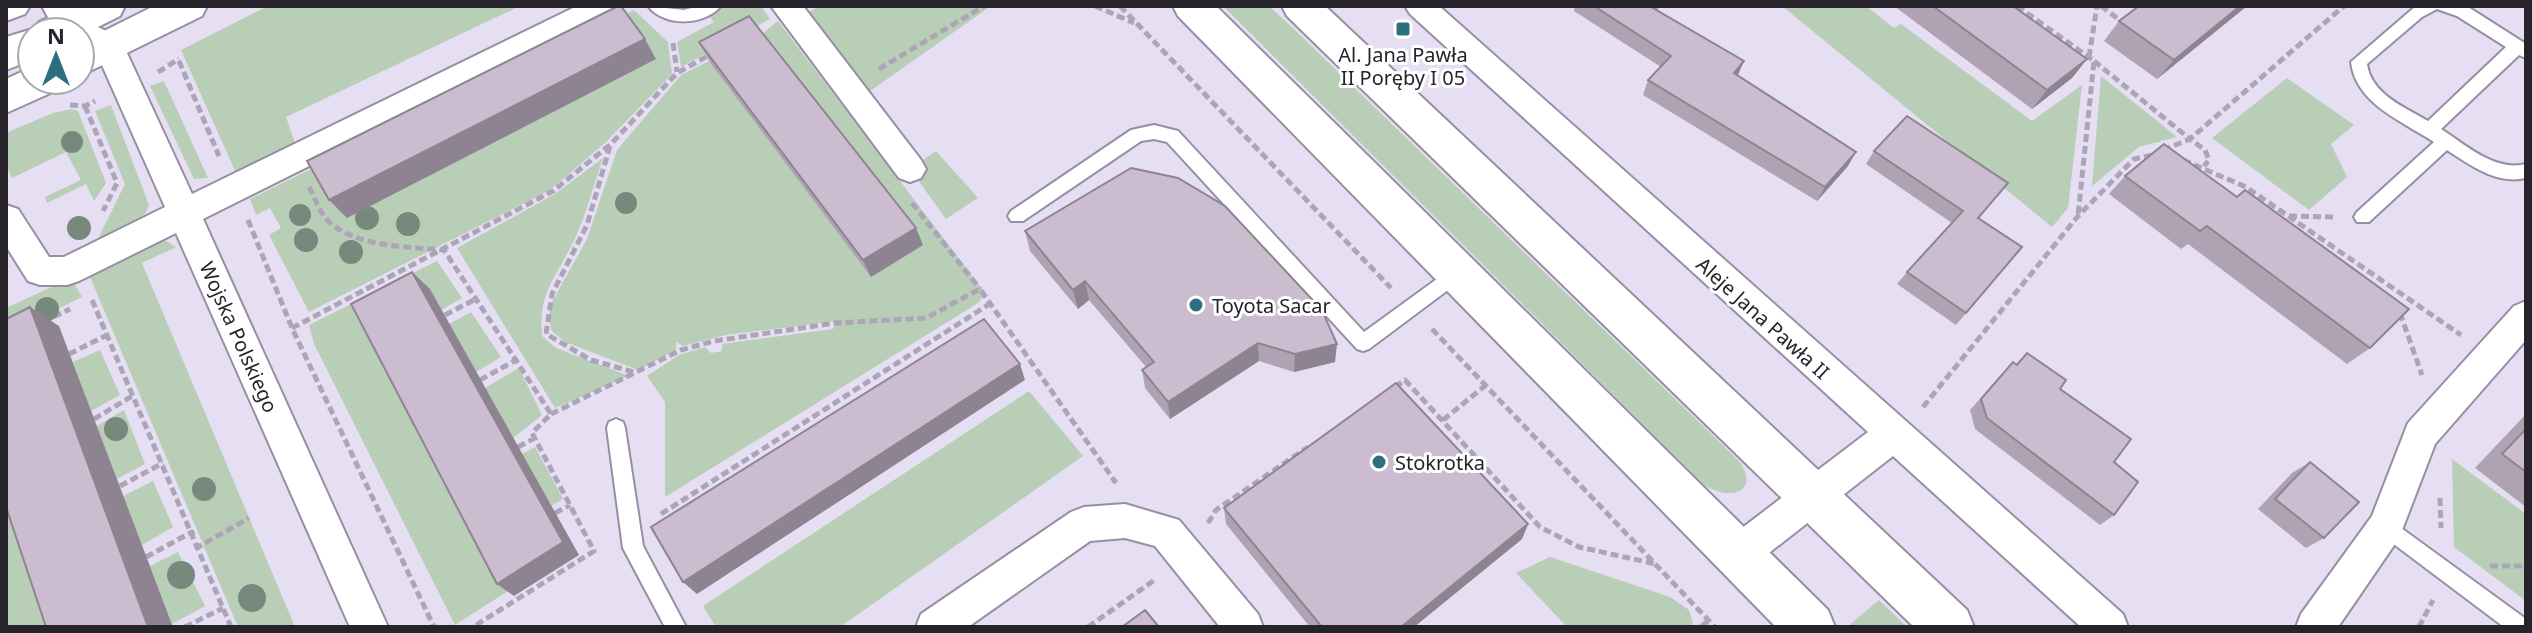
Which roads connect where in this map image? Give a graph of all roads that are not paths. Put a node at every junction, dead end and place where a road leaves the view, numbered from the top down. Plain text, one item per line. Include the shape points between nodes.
1 (15, 6) edge
2 (106, 6) edge
3 (188, 6) edge
4 (604, 6) edge
5 (656, 6) edge
6 (713, 6) edge
7 (786, 6) edge
8 (1192, 6) edge
9 (1301, 6) edge
10 (1420, 6) edge
11 (2431, 6) edge
12 (2443, 6) edge
13 (6, 10) edge
14 (75, 16) edge
15 (2522, 49) edge
16 (96, 53) edge
17 (96, 56) edge
18 (2429, 130) junction
19 (2446, 141) junction
20 (910, 169) dead end
21 (2526, 171) edge
22 (183, 213) junction
23 (1017, 216) dead end
24 (2363, 217) road end
25 (6, 219) edge
26 (1458, 273) junction
27 (2526, 316) edge
28 (616, 428) dead end
29 (1892, 435) junction
30 (1812, 496) junction
31 (2386, 526) junction
32 (1738, 554) junction
33 (369, 627) edge
34 (676, 627) edge
35 (935, 627) edge
36 (1244, 627) edge
37 (1810, 627) edge
38 (1949, 627) edge
39 (2109, 627) edge
40 (2315, 627) edge
41 (2520, 627) edge

1 - 13 street
2 - 14 main road
3 - 16 main road
4 - 22 street
5 - 6 lane via 674,17 692,17
7 - 20 street
8 - 26 main road
9 - 30 main road
10 - 29 street, Aleje Jana Pawła II
11 - 18 lane via 2359,62 2361,77 2376,97
12 - 15 lane via 2462,11
15 - 18 lane
17 - 22 street, Wojska Polskiego
18 - 19 lane
19 - 21 lane via 2486,166 2514,174
19 - 24 lane
22 - 25 street via 67,271 40,271
22 - 33 street, Wojska Polskiego
23 - 26 lane via 1137,135 1154,132 1172,136 1363,343
26 - 32 main road
27 - 31 street via 2421,434
28 - 34 lane via 633,548
29 - 30 street
29 - 39 street, Aleje Jana Pawła II
30 - 32 street
30 - 38 main road
31 - 40 street
31 - 41 lane
32 - 37 main road
35 - 36 street via 1084,524 1125,521 1166,532

